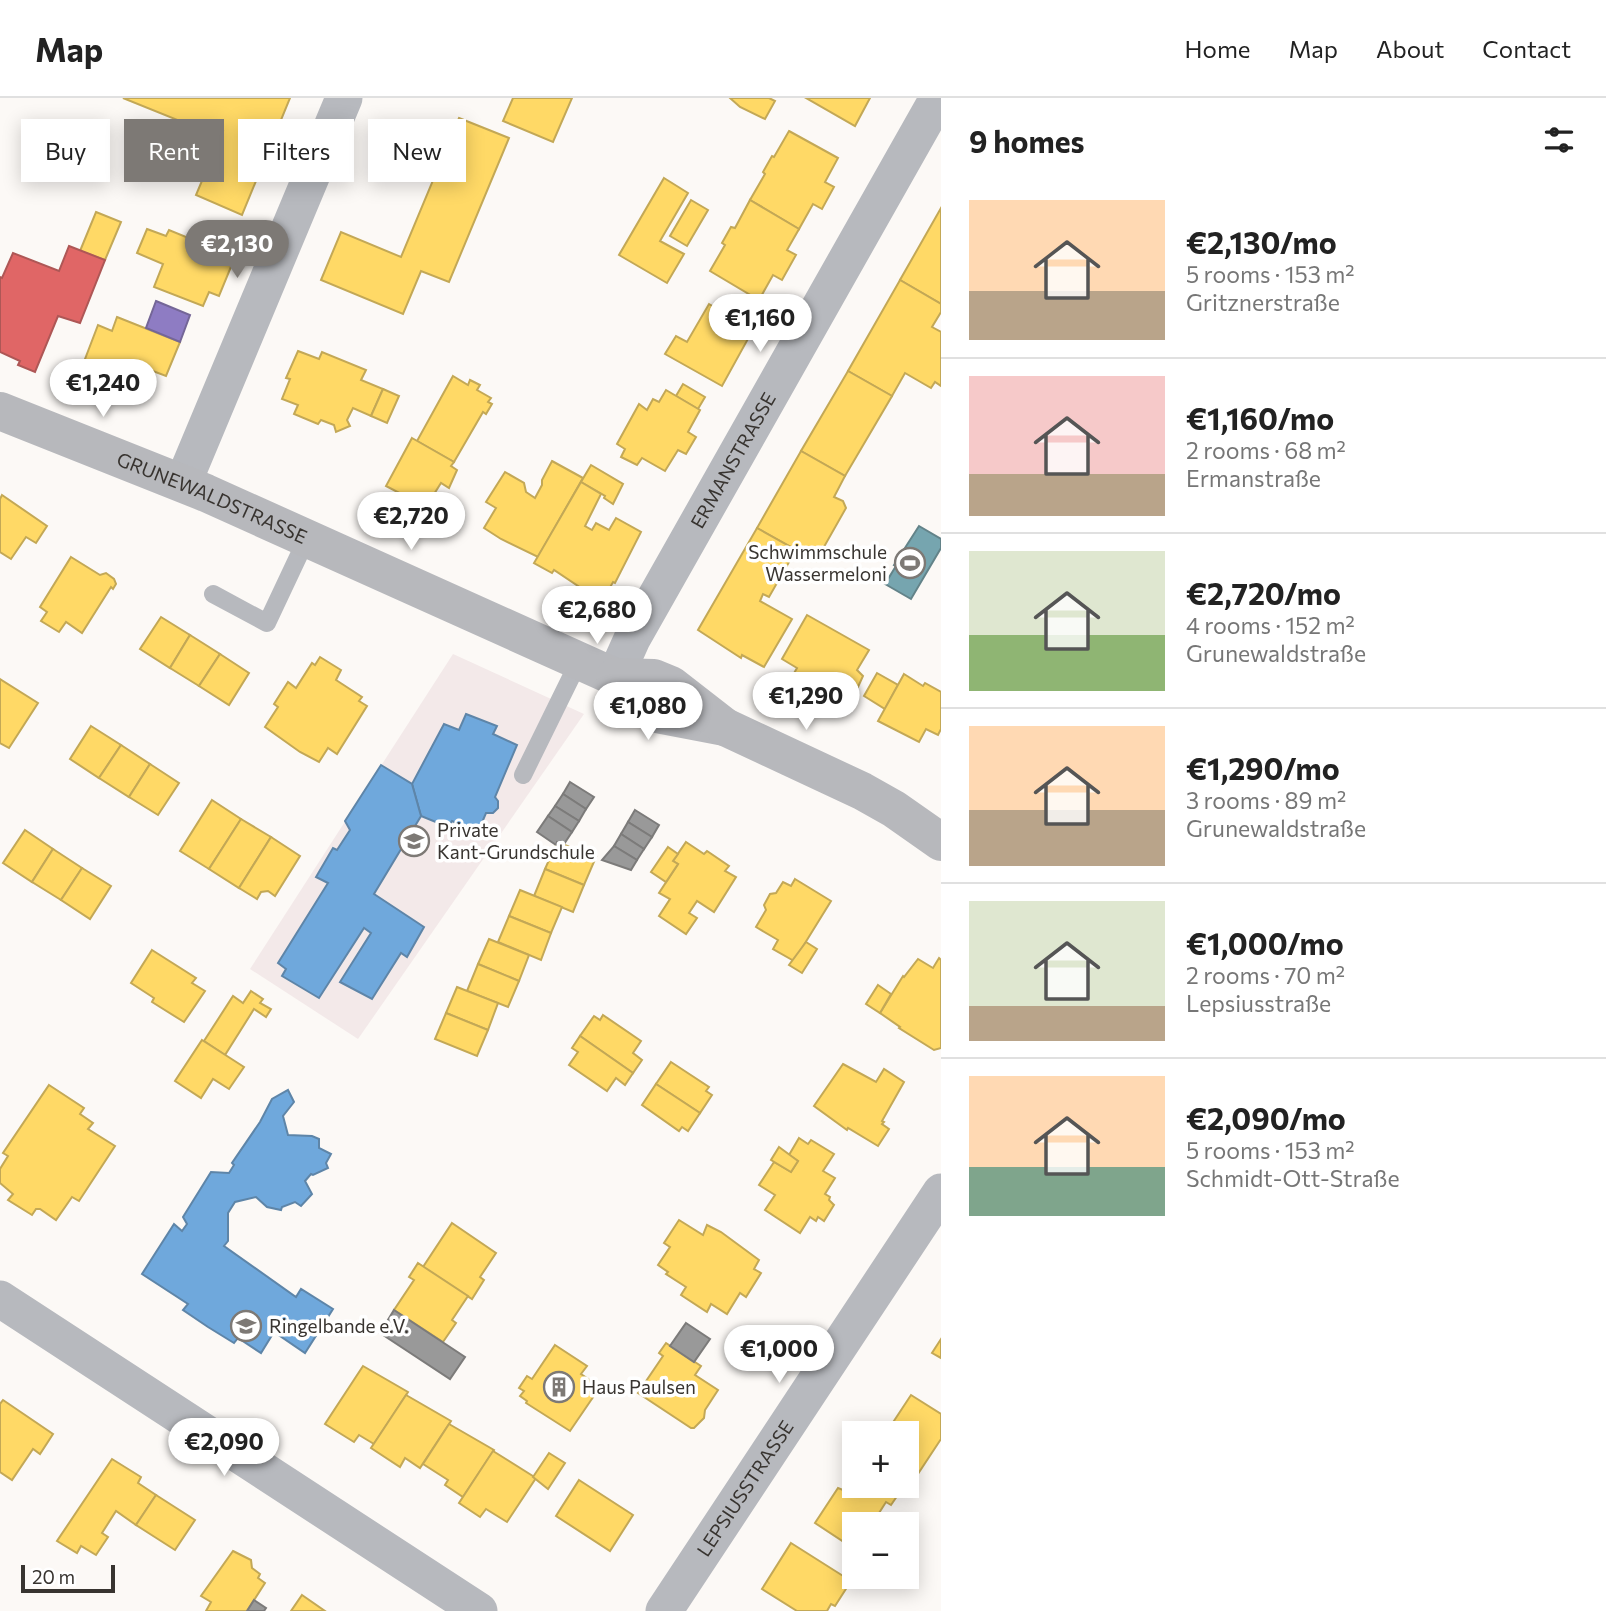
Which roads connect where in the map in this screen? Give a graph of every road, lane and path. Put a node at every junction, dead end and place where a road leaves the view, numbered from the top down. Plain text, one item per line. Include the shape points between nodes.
1 (344, 98) edge
2 (938, 98) edge
3 (0, 411) edge
4 (183, 483) junction
5 (307, 538) junction
6 (213, 594) dead end
7 (579, 661) junction
8 (615, 677) junction
9 (523, 775) dead end
10 (941, 842) edge
11 (941, 1192) edge
12 (0, 1299) edge
13 (479, 1611) edge
14 (664, 1611) edge

1 - 4 street
2 - 8 street, ERMANSTRASSE via 632,639
3 - 4 main road, GRUNEWALDSTRASSE
4 - 5 main road, GRUNEWALDSTRASSE
5 - 6 lane via 267,623
5 - 7 main road, GRUNEWALDSTRASSE
7 - 8 main road, GRUNEWALDSTRASSE
7 - 9 lane
8 - 10 main road, GRUNEWALDSTRASSE via 654,678 671,685 725,727 862,791
11 - 14 street, LEPSIUSSTRASSE
12 - 13 street

